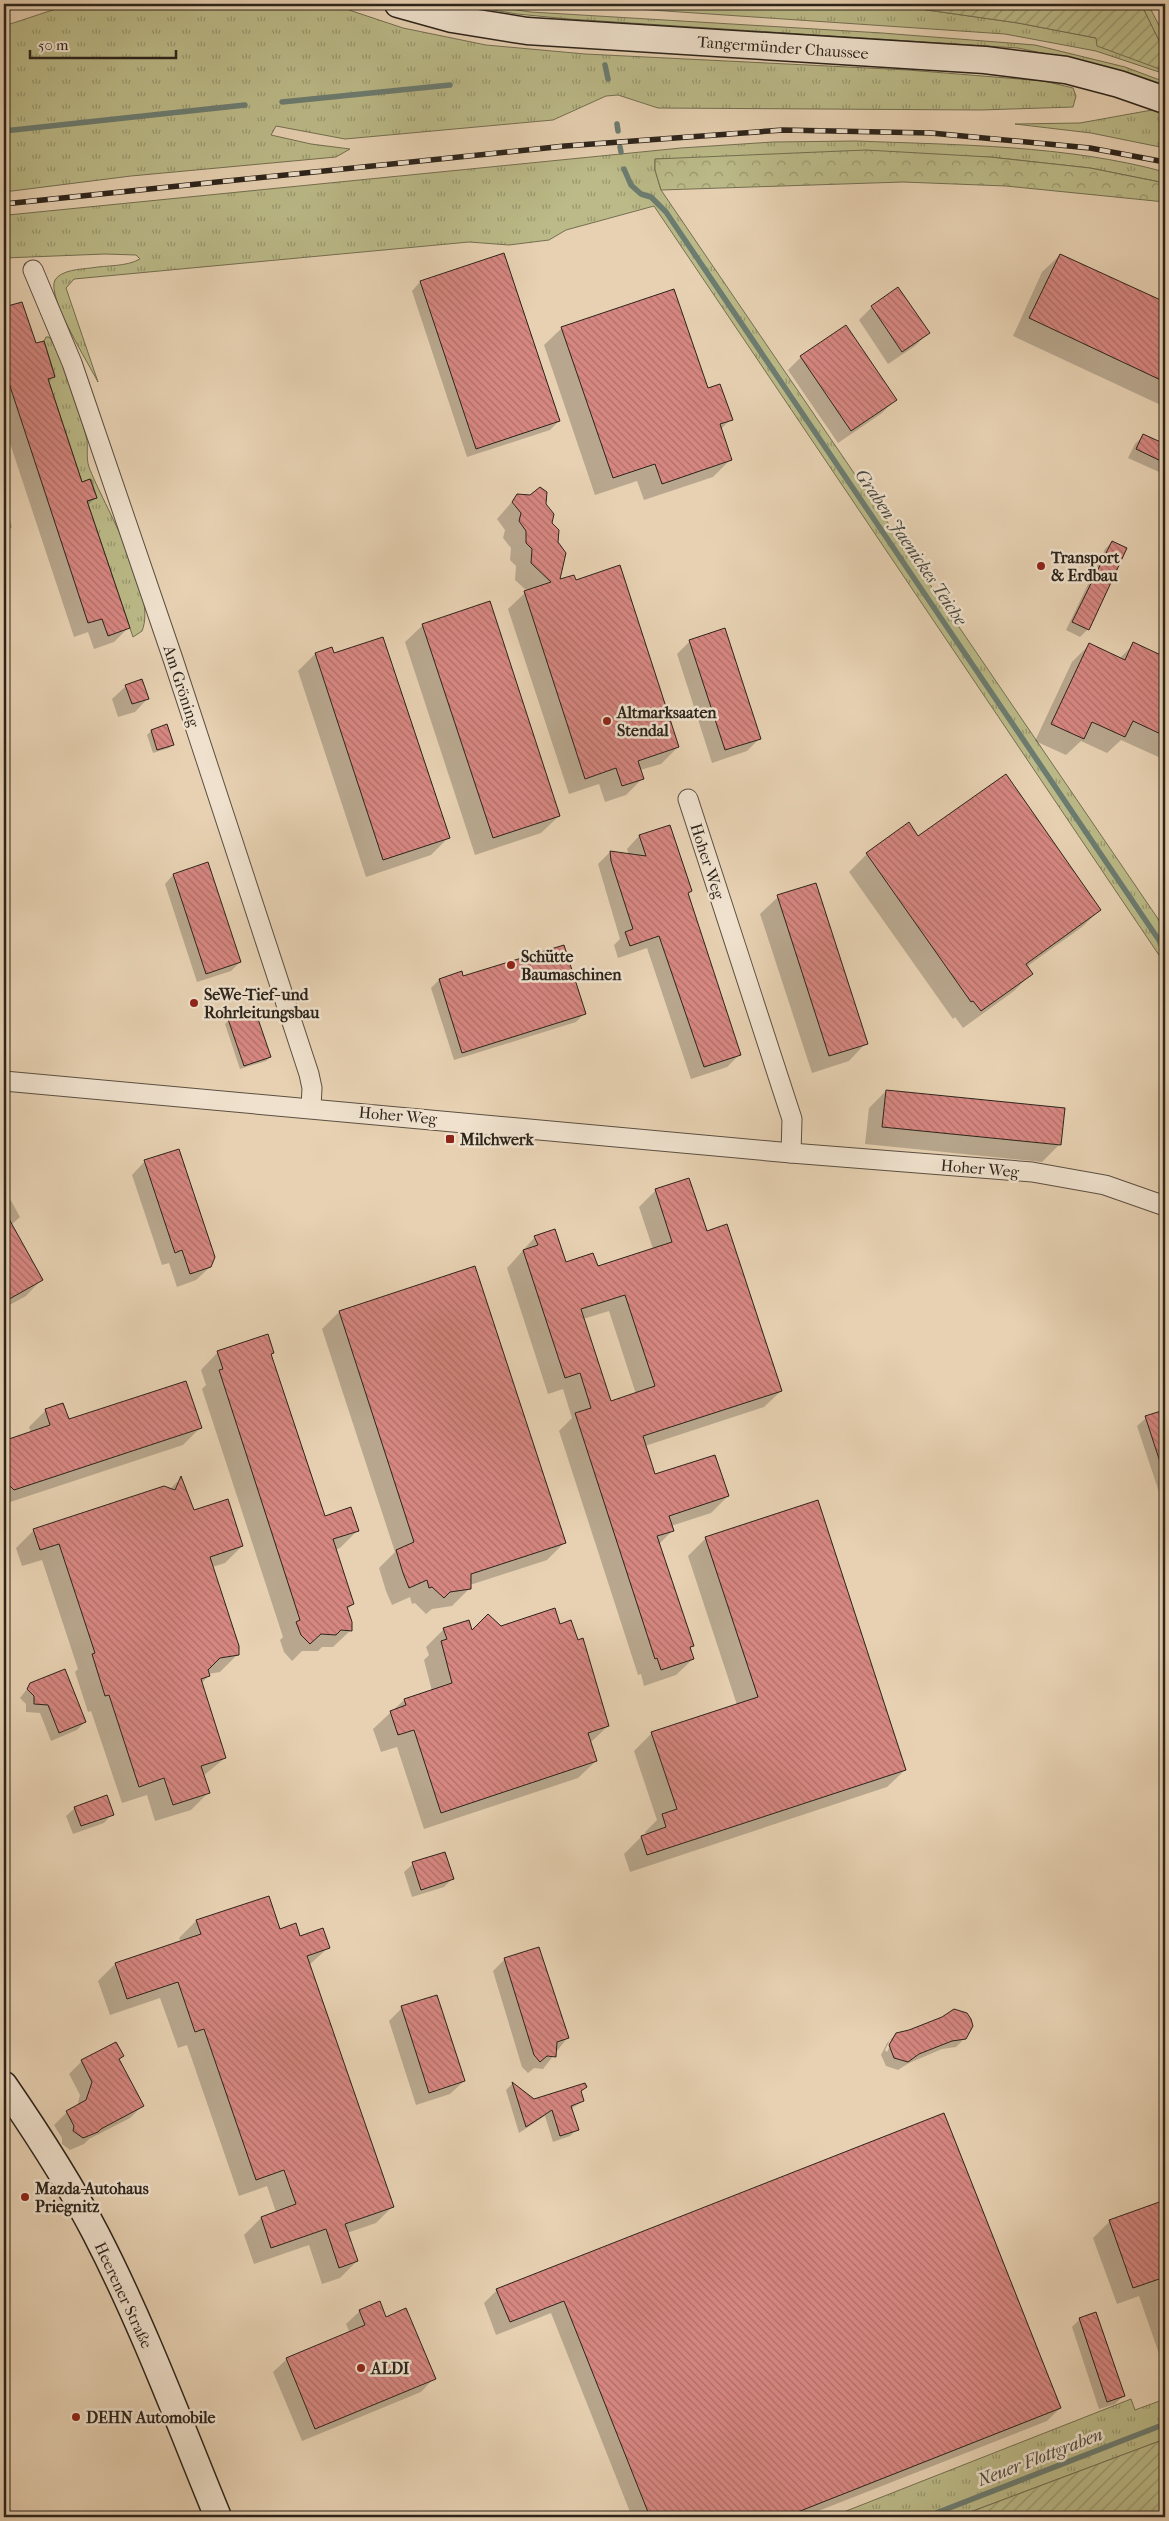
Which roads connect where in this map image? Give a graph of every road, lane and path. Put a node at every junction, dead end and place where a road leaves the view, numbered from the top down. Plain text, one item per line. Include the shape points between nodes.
1 (398, 4) edge
2 (1165, 100) edge
3 (33, 270) dead end
4 (688, 799) dead end
5 (4, 1081) edge
6 (311, 1107) junction
7 (792, 1153) junction
8 (1165, 1206) edge
9 (4, 2085) edge
10 (218, 2517) edge

1 - 2 main road, Tangermünder Chaussee via 452,19 526,30 985,60 1066,70
3 - 6 street, Am Gröning via 72,363 179,678 309,1074
4 - 7 street, Hoher Weg via 792,1119
5 - 6 street, Hoher Weg
6 - 7 street, Hoher Weg
7 - 8 street, Hoher Weg via 1051,1175 1105,1185
9 - 10 main road, Heerener Straße via 57,2165 114,2270

